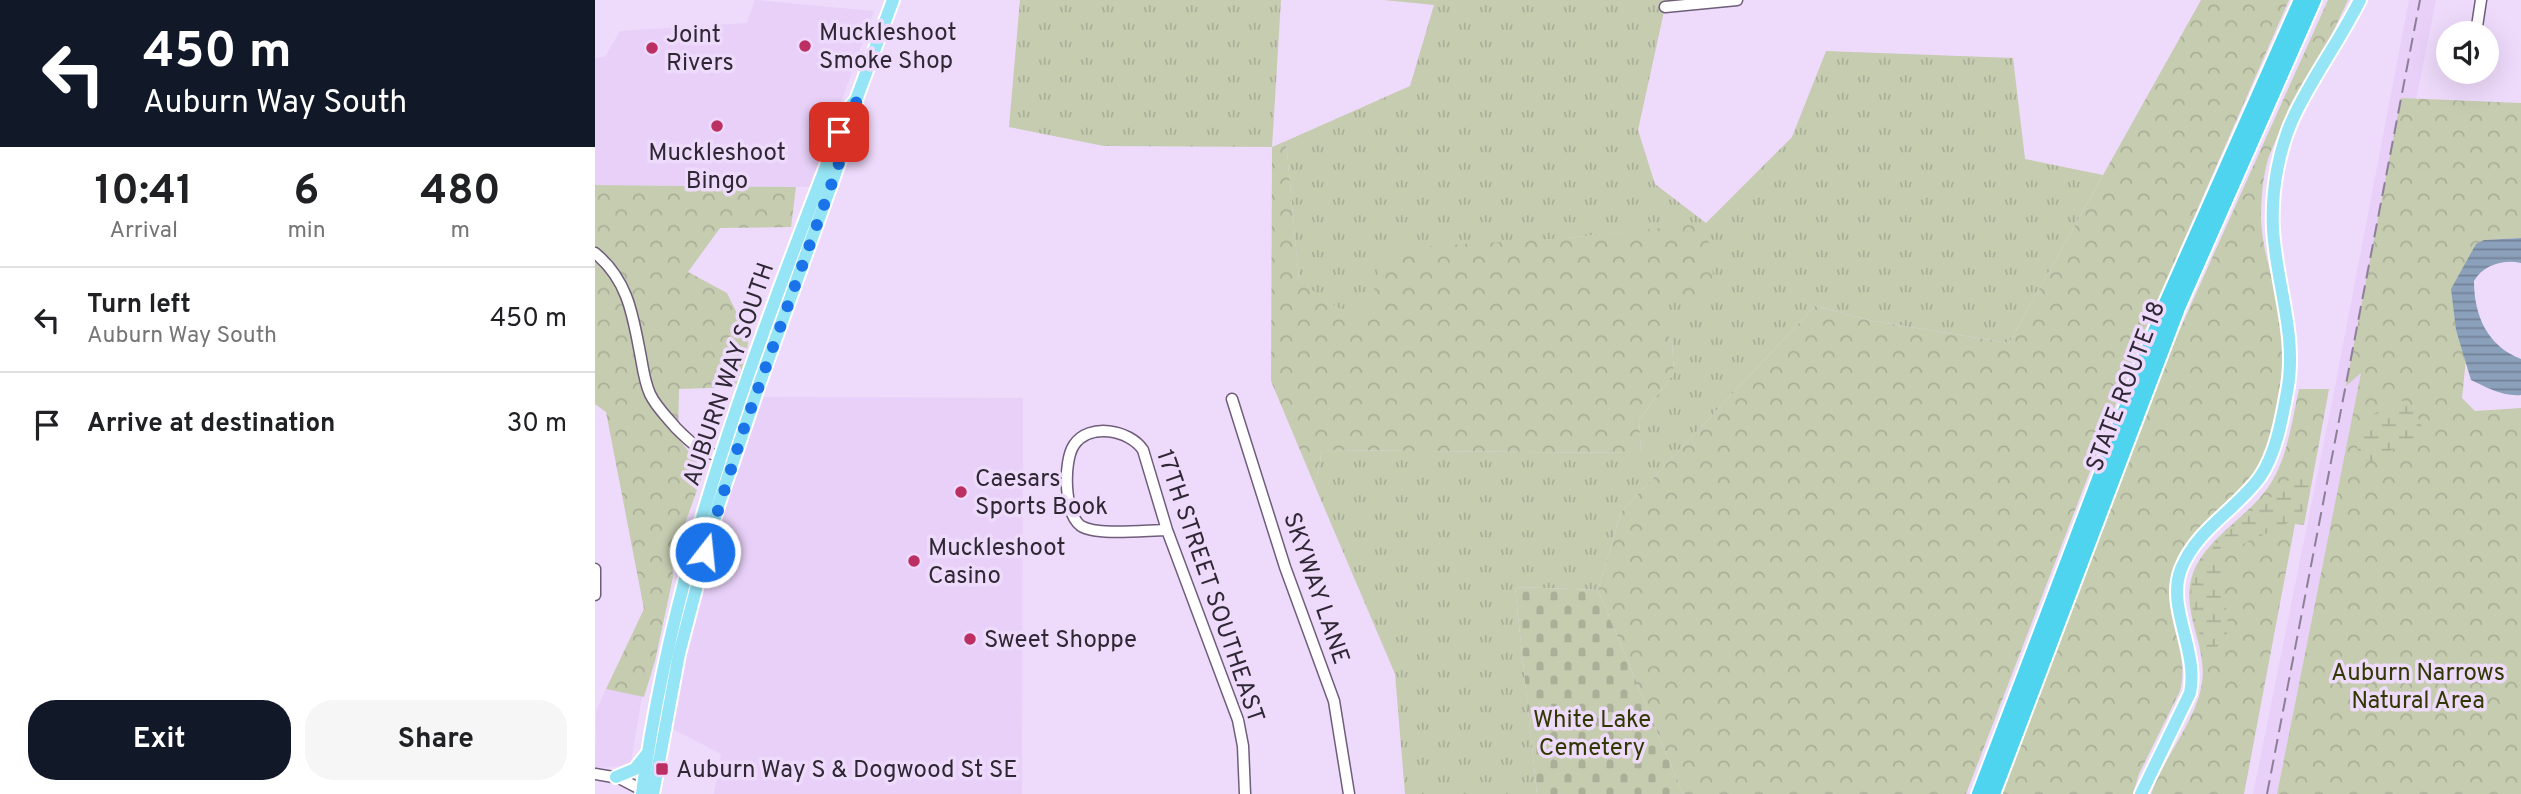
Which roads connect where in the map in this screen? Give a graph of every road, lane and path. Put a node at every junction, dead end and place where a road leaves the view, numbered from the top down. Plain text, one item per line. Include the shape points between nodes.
1 (893, 0) edge
2 (1737, 0) edge
3 (2301, 0) edge
4 (2314, 0) edge
5 (2360, 0) edge
6 (2481, 0) edge
7 (1665, 7) dead end
8 (2478, 21) edge
9 (856, 100) junction
10 (595, 253) edge
11 (1232, 399) dead end
12 (720, 456) junction
13 (1167, 530) junction
14 (595, 569) edge
15 (595, 595) edge
16 (678, 601) junction
17 (677, 664) junction
18 (649, 751) junction
19 (595, 774) edge
20 (616, 777) junction
21 (647, 793) edge
22 (1245, 794) edge
23 (1349, 794) edge
24 (1979, 794) edge
25 (1993, 794) edge
26 (2140, 794) edge

1 - 9 main road, AUBURN WAY SOUTH
2 - 7 street
3 - 24 highway, STATE ROUTE 18 via 2166,303
4 - 25 highway, STATE ROUTE 18 via 2178,308
5 - 26 main road via 2296,111 2279,167 2273,226 2290,354 2288,388 2274,442 2260,476 2202,534 2180,571 2176,592 2193,676 2190,693
6 - 8 street
9 - 12 main road, AUBURN WAY SOUTH via 847,112
9 - 17 main road, AUBURN WAY SOUTH via 857,113 717,509
10 - 12 street via 611,268 628,296 651,396 697,449
11 - 23 street, SKYWAY LANE via 1285,567 1334,701
12 - 16 main road, AUBURN WAY SOUTH
13 - 13 street, 17TH STREET SOUTHEAST via 1088,528 1075,519 1069,507 1068,464 1075,443 1095,433 1132,437 1143,450
13 - 22 street, 17TH STREET SOUTHEAST via 1238,720
14 - 15 street
16 - 17 main road via 671,657
16 - 18 main road, AUBURN WAY SOUTH
17 - 21 main road, AUBURN WAY SOUTH
18 - 20 main road via 635,769
18 - 21 main road, AUBURN WAY SOUTH
19 - 20 street
20 - 21 street

